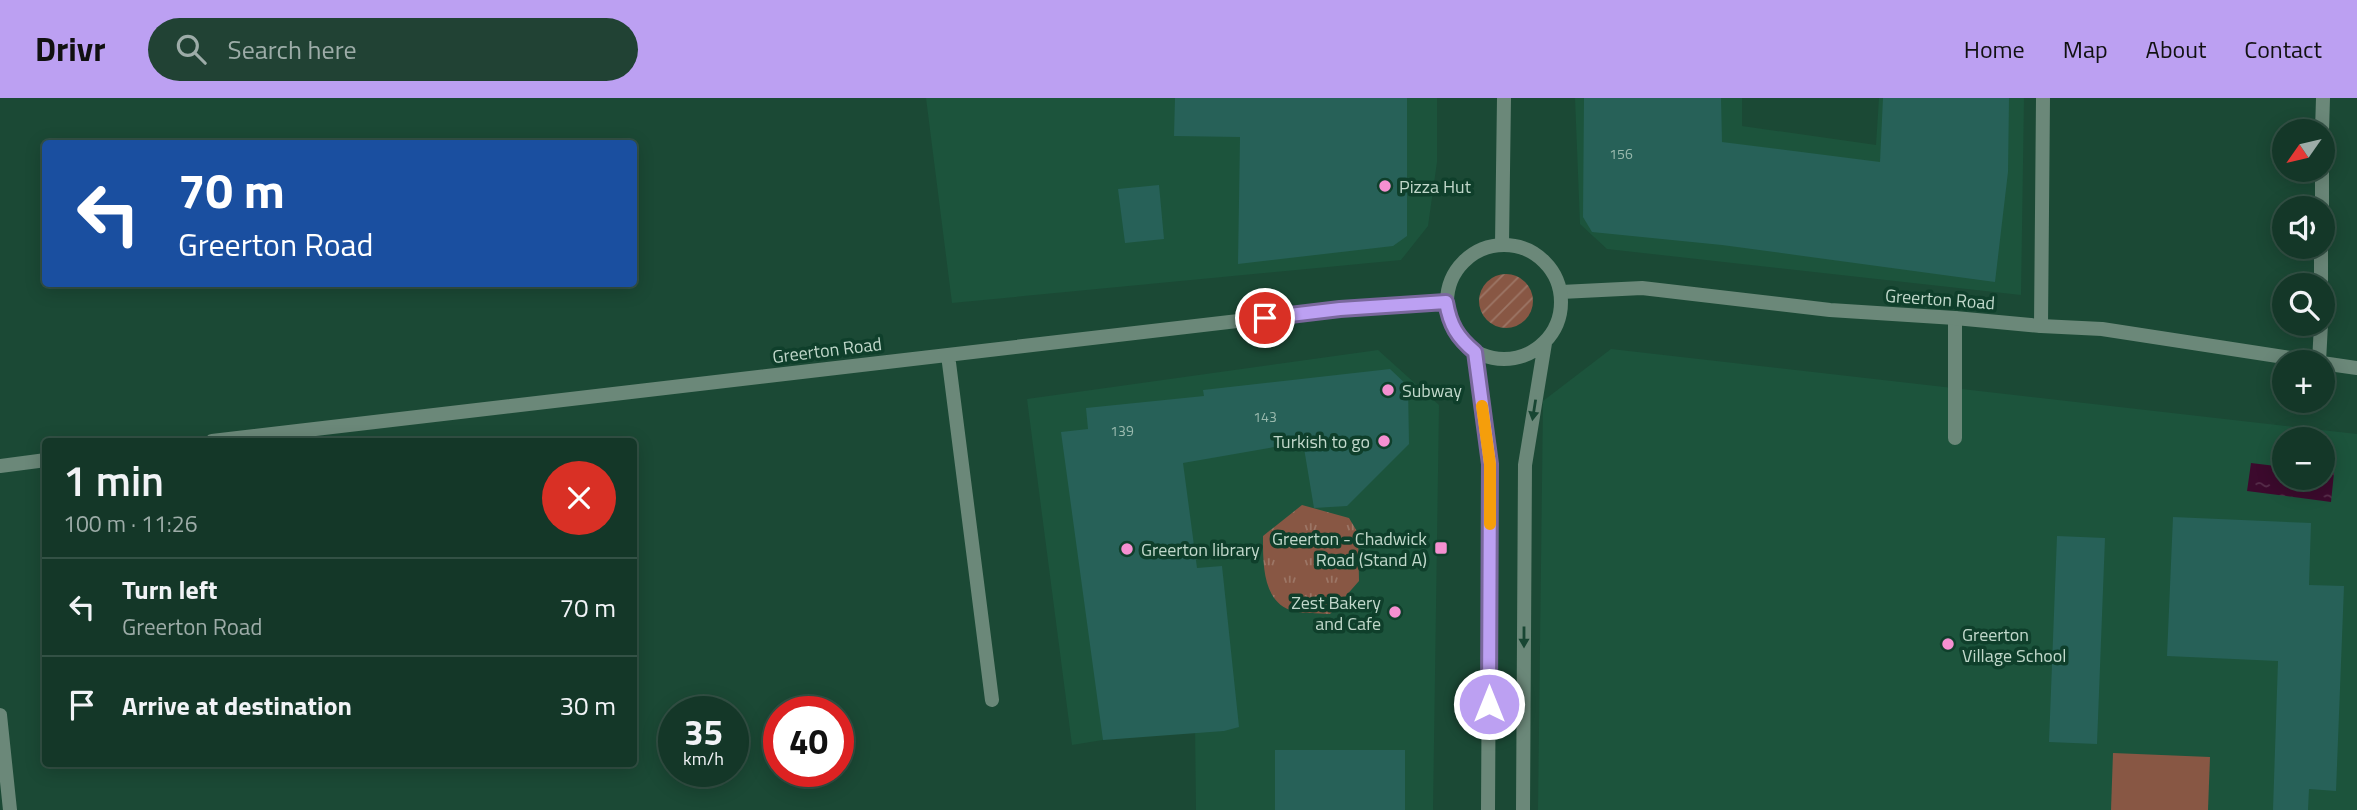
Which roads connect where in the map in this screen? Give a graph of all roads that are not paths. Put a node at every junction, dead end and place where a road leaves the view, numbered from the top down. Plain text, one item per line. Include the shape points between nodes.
1 (1504, 98) edge
2 (2043, 98) edge
3 (2323, 98) edge
4 (2322, 119) edge
5 (1502, 244) junction
6 (1561, 292) junction
7 (1446, 302) junction
8 (1955, 318) junction
9 (2041, 326) junction
10 (1545, 343) junction
11 (1475, 352) junction
12 (948, 355) junction
13 (2272, 356) edge
14 (2335, 365) edge
15 (2357, 368) edge
16 (238, 438) edge
17 (1955, 438) dead end
18 (42, 461) edge
19 (0, 466) edge
20 (992, 700) dead end
21 (0, 715) edge
22 (9, 810) edge
23 (1488, 810) edge
24 (1523, 810) edge

1 - 5 street
2 - 9 street
3 - 4 street
5 - 6 street via 1518,246 1547,263
5 - 7 street via 1469,256 1449,285
6 - 8 street, Greerton Road via 1642,288 1830,310
6 - 10 street via 1559,320
7 - 11 street via 1455,331
7 - 12 street, Greerton Road via 1340,309
8 - 9 street, Greerton Road
8 - 17 street
9 - 13 street, Greerton Road via 2102,329
10 - 11 street via 1512,360
10 -> 24 street via 1525,465
11 - 23 street via 1490,464
12 - 16 street, Greerton Road
12 - 20 street
14 - 15 street, Greerton Road
18 - 19 street
21 - 22 street

